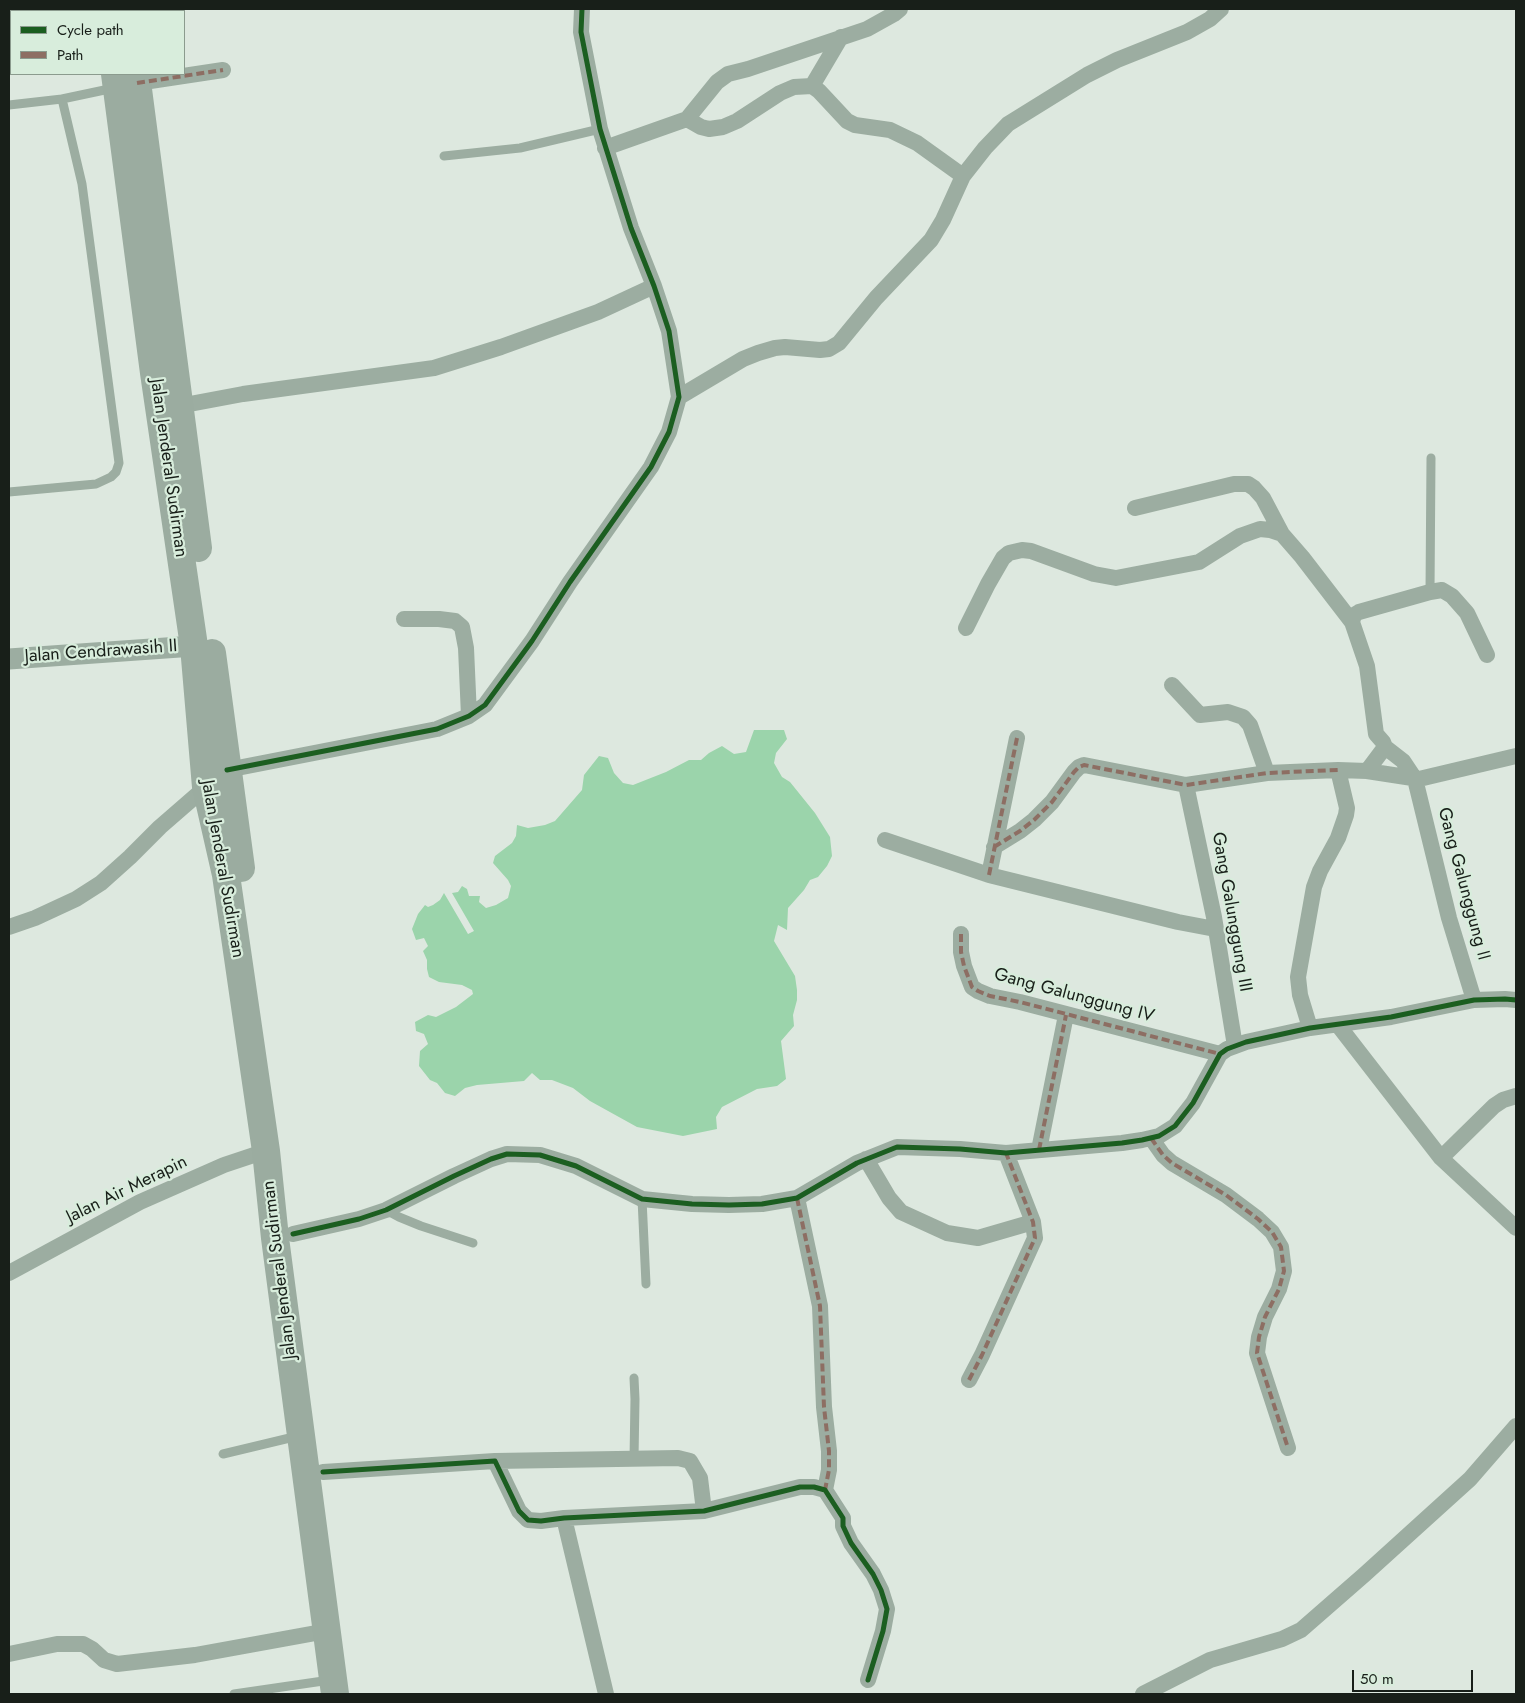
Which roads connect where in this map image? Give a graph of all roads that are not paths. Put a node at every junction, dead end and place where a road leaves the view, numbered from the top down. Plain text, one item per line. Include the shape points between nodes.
1 (17, 9) edge
2 (582, 9) edge
3 (900, 9) edge
4 (1221, 9) edge
5 (9, 10) edge
6 (842, 37) junction
7 (223, 70) dead end
8 (185, 74) edge
9 (174, 75) edge
10 (126, 80) edge
11 (812, 86) junction
12 (62, 99) junction
13 (9, 105) edge
14 (687, 119) junction
15 (600, 129) junction
16 (605, 148) junction
17 (444, 156) dead end
18 (963, 176) junction
19 (654, 286) junction
20 (679, 397) junction
21 (179, 406) junction
22 (1431, 458) dead end
23 (9, 492) edge
24 (1135, 508) dead end
25 (1282, 534) junction
26 (1430, 592) junction
27 (404, 619) dead end
28 (1352, 622) junction
29 (966, 628) dead end
30 (194, 646) junction
31 (1487, 655) dead end
32 (9, 659) edge
33 (1172, 685) dead end
34 (469, 716) junction
35 (1017, 738) dead end
36 (1385, 747) junction
37 (1516, 756) edge
38 (228, 770) junction
39 (1338, 770) junction
40 (1367, 771) junction
41 (1267, 773) junction
42 (1415, 778) junction
43 (1186, 785) junction
44 (206, 787) junction
45 (884, 840) dead end
46 (994, 847) junction
47 (234, 874) junction
48 (989, 875) junction
49 (9, 927) edge
50 (1215, 930) junction
51 (961, 934) dead end
52 (1513, 997) edge
53 (1474, 1000) junction
54 (1066, 1015) junction
55 (1338, 1025) junction
56 (1310, 1028) junction
57 (1235, 1046) junction
58 (1220, 1054) junction
59 (1516, 1096) edge
60 (1151, 1138) junction
61 (1039, 1150) junction
62 (266, 1151) junction
63 (1006, 1153) junction
64 (1441, 1158) junction
65 (866, 1159) junction
66 (797, 1198) junction
67 (642, 1199) junction
68 (386, 1210) junction
69 (1033, 1222) junction
70 (1516, 1228) edge
71 (293, 1234) junction
72 (473, 1243) dead end
73 (9, 1272) edge
74 (646, 1284) dead end
75 (634, 1378) dead end
76 (969, 1380) dead end
77 (1516, 1426) edge
78 (301, 1435) junction
79 (1288, 1448) dead end
80 (223, 1454) dead end
81 (634, 1459) junction
82 (495, 1461) junction
83 (323, 1472) junction
84 (825, 1490) junction
85 (704, 1511) junction
86 (564, 1518) junction
87 (327, 1631) junction
88 (9, 1654) edge
89 (868, 1680) dead end
90 (340, 1689) edge
91 (234, 1694) edge
92 (606, 1694) edge
93 (1143, 1694) edge

1 - 5 street
2 - 15 street via 581,32
3 - 6 street via 867,29
4 - 18 street via 1201,25 1087,75 1008,124
6 - 11 street
6 - 14 street via 725,76
7 - 8 street
9 - 10 street
10 - 12 lane
10 - 21 highway, Jalan Jenderal Sudirman
10 - 30 highway, Jalan Jenderal Sudirman via 159,409
11 - 14 street via 780,93 723,127 701,127
11 - 18 street via 847,121 890,130 917,143
12 - 13 lane
12 - 23 lane via 82,184 120,463 111,477 96,484
14 - 16 street
15 - 16 street
15 - 17 lane via 520,148
16 - 19 street
18 - 20 street via 931,240 839,343 820,350 785,347 767,350 743,359
19 - 20 street via 669,331
19 - 21 street via 598,312 434,368
20 - 34 street via 668,432 651,467 532,641 485,705
21 - 38 highway, Jalan Jenderal Sudirman
22 - 26 lane
24 - 25 street via 1234,484 1248,484 1263,498
25 - 28 street
25 - 29 street via 1260,529 1240,536 1199,562 1116,578 1094,574 1030,551 1009,553 1003,558
26 - 28 street via 1359,612
26 - 31 street via 1442,590 1452,596 1467,613
27 - 34 street via 439,618 455,621 462,628
28 - 36 street via 1367,666 1376,734
30 - 32 street, Jalan Cendrawasih II
30 - 44 highway, Jalan Jenderal Sudirman
33 - 41 street via 1200,715 1228,712 1243,717 1250,725
34 - 38 street via 437,729
35 - 46 street
36 - 40 street
36 - 42 street via 1403,761
37 - 42 street
38 - 47 highway, Jalan Jenderal Sudirman
39 - 40 street
39 - 41 street
39 - 56 street via 1346,815 1314,887 1298,977
40 - 42 street
41 - 43 street
42 - 53 street, Gang Galunggung II via 1449,918
43 - 46 street via 1089,765 1079,767 1034,820
43 - 50 street, Gang Galunggung III
44 - 47 highway, Jalan Jenderal Sudirman
44 - 49 street via 101,883 76,899
45 - 48 street
46 - 48 street
47 - 62 highway, Jalan Jenderal Sudirman
47 - 71 highway, Jalan Jenderal Sudirman
48 - 50 street
50 - 57 street, Gang Galunggung III
51 - 54 street, Gang Galunggung IV via 964,966 972,987 978,992
52 - 53 street
53 - 55 street
54 - 58 street, Gang Galunggung IV
54 - 61 street
55 - 56 street
55 - 64 street
56 - 57 street
57 - 58 street
58 - 60 street via 1193,1103 1175,1126
59 - 64 street via 1494,1106
60 - 61 street
60 - 79 street via 1172,1163 1226,1195 1258,1219 1272,1232 1281,1247 1284,1271 1265,1317 1257,1353
61 - 63 street
62 - 73 street, Jalan Air Merapin via 224,1165 140,1202
62 - 78 highway, Jalan Jenderal Sudirman
63 - 65 street via 897,1147
63 - 69 street
64 - 70 street
65 - 66 street
65 - 69 street via 901,1212 947,1233 978,1238
66 - 67 street via 729,1205
66 - 84 street via 820,1306 829,1451
67 - 68 street via 576,1166 540,1155 518,1153 491,1159
67 - 74 lane
68 - 71 street
68 - 72 lane via 420,1226
69 - 76 street via 1035,1238
71 - 83 highway, Jalan Jenderal Sudirman
75 - 81 lane
77 - 93 street via 1470,1479 1301,1630 1282,1639 1210,1660
78 - 80 lane
78 - 87 highway, Jalan Jenderal Sudirman
81 - 82 street
81 - 85 street via 678,1458 690,1461 700,1478
82 - 83 street
82 - 86 street via 519,1511 528,1520
83 - 90 highway, Jalan Jenderal Sudirman via 336,1562
84 - 85 street via 800,1486
84 - 89 street via 843,1518 851,1543 873,1574 887,1609
85 - 86 street
86 - 92 street
87 - 88 street via 195,1655 117,1664 104,1660 83,1644 57,1644
87 - 90 highway, Jalan Jenderal Sudirman
90 - 91 lane

